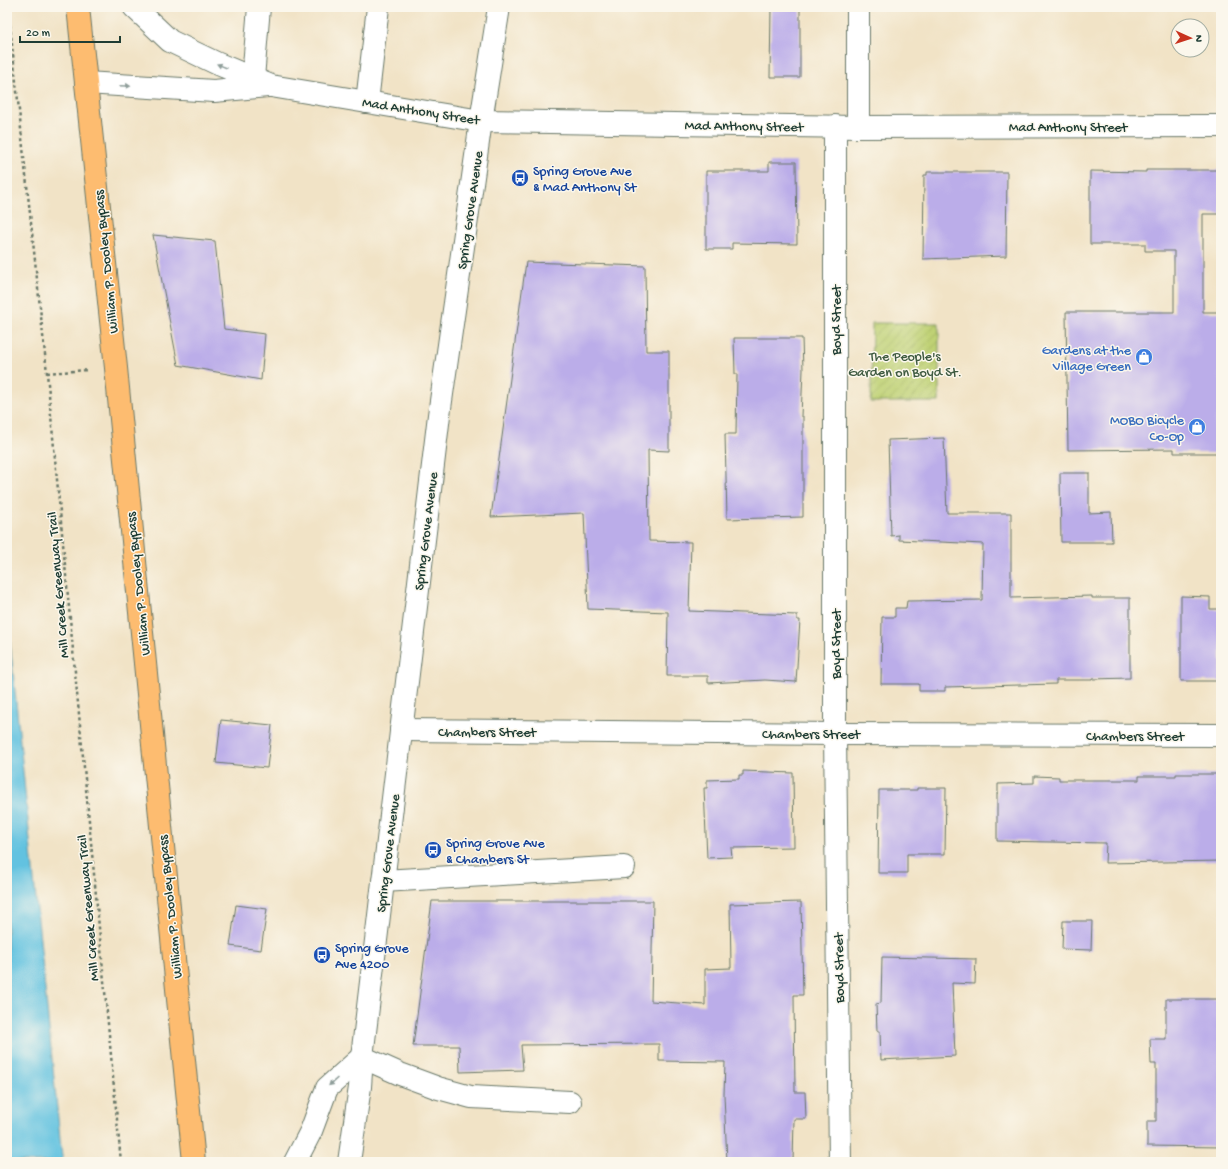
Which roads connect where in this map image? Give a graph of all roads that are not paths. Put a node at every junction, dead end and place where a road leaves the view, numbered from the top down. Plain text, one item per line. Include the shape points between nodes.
1 (78, 7) edge
2 (134, 7) edge
3 (259, 7) edge
4 (378, 7) edge
5 (499, 7) edge
6 (858, 7) edge
7 (262, 82) junction
8 (86, 83) junction
9 (367, 102) junction
10 (481, 120) junction
11 (836, 126) junction
12 (1221, 126) edge
13 (858, 127) junction
14 (401, 730) junction
15 (835, 734) junction
16 (1221, 735) edge
17 (624, 867) dead end
18 (383, 881) junction
19 (362, 1056) junction
20 (570, 1102) dead end
21 (194, 1162) edge
22 (295, 1162) edge
23 (349, 1162) edge
24 (840, 1162) edge

1 - 8 main road, William P. Dooley Bypass
7 -> 2 street, Mad Anthony Street via 216,64 170,41
3 - 7 street
4 - 9 street
5 - 10 street, Spring Grove Avenue
6 - 13 street
8 -> 7 street, Mad Anthony Street via 214,90
7 - 9 street, Mad Anthony Street
8 - 21 main road, William P. Dooley Bypass
9 - 10 street, Mad Anthony Street
10 - 11 street, Mad Anthony Street
10 - 14 street, Spring Grove Avenue via 439,415
11 - 13 street, Mad Anthony Street
11 - 15 street, Boyd Street
12 - 13 street, Mad Anthony Street
14 - 15 street, Chambers Street
14 - 18 street, Spring Grove Avenue
15 - 16 street, Chambers Street
15 - 24 street, Boyd Street
17 - 18 street
18 - 19 street, Spring Grove Avenue
19 - 20 street via 400,1074 471,1097
19 -> 22 street via 327,1088 311,1131
19 - 23 street, Spring Grove Avenue

